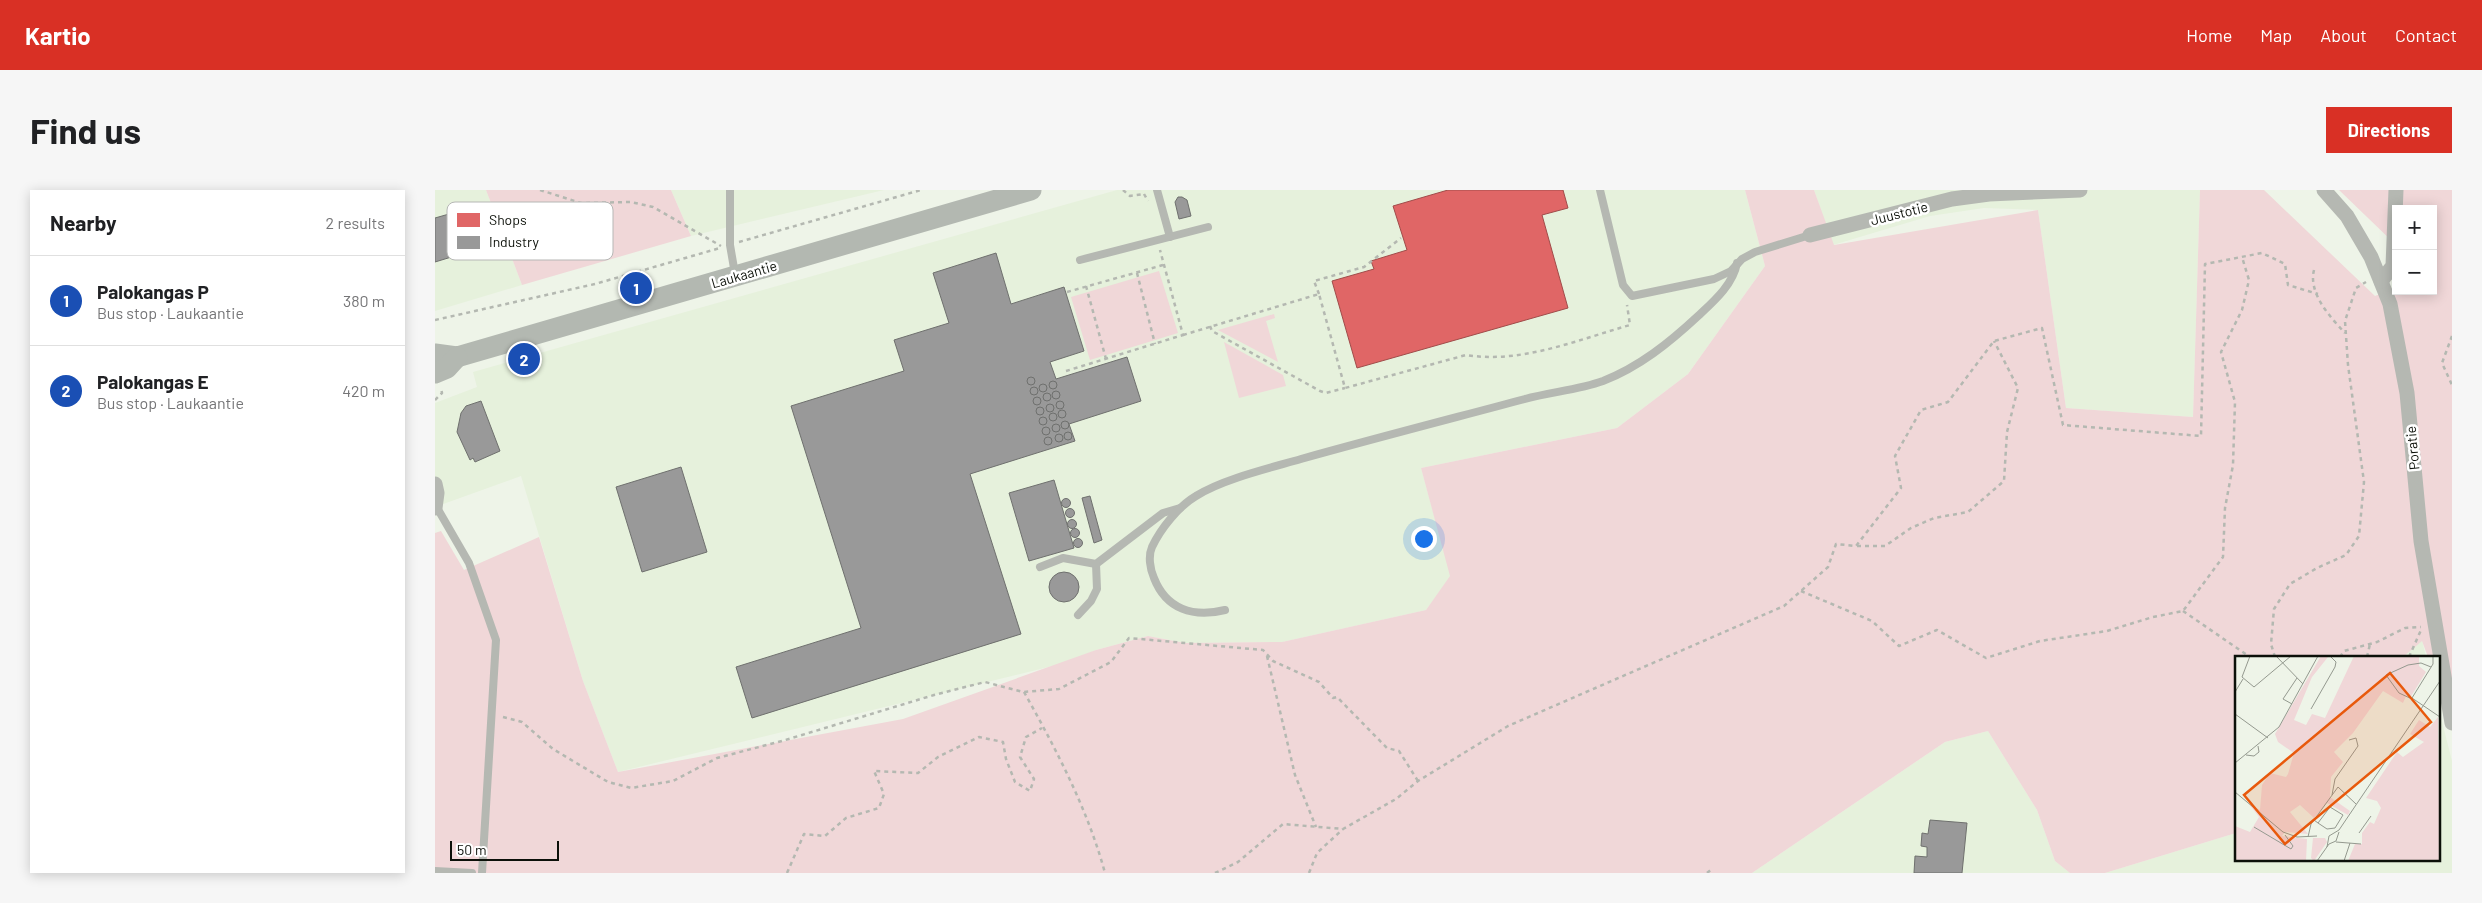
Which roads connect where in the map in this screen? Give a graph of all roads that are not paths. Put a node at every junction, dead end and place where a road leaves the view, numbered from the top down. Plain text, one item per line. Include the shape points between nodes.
1 (730, 190) edge
2 (1031, 190) edge
3 (1600, 190) edge
4 (2080, 190) edge
5 (2324, 190) edge
6 (2396, 190) edge
7 (1154, 191) edge
8 (2052, 191) edge
9 (1208, 227) dead end
10 (1810, 235) joint
11 (1170, 237) junction
12 (1080, 260) dead end
13 (1737, 263) junction
14 (735, 276) junction
15 (2380, 278) junction
16 (435, 354) edge
17 (457, 357) junction
18 (435, 373) edge
19 (435, 484) edge
20 (435, 507) edge
21 (1182, 507) junction
22 (1096, 564) junction
23 (1040, 567) dead end
24 (1225, 610) dead end
25 (1078, 615) dead end
26 (2436, 656) edge
27 (2439, 668) edge
28 (2452, 723) edge
29 (435, 871) edge
30 (472, 873) edge
31 (482, 873) edge

1 - 14 lane via 726,246
2 - 14 main road, Laukaantie
3 - 13 lane via 1625,289 1632,296 1714,280 1731,271
4 - 8 street, Juustotie
5 - 15 street, Poratie via 2347,216
6 - 15 street via 2393,266
7 - 11 lane
8 - 10 street, Juustotie via 1953,199
9 - 11 lane
10 - 13 lane via 1755,252
11 - 12 lane
13 - 21 lane via 1735,274 1717,298 1677,335 1644,360 1602,382 1537,396 1251,473 1196,495
14 - 17 main road, Laukaantie
15 - 26 street, Poratie via 2390,304 2407,393 2429,626
16 - 17 main road, Laukaantie
17 - 18 main road, Laukaantie via 447,368
19 - 20 street
20 - 31 lane via 469,563 496,640
21 - 22 lane via 1163,513
21 - 24 lane via 1151,548 1150,569 1158,589 1172,605 1189,611 1210,614
22 - 23 lane via 1063,558
22 - 25 lane via 1097,589
27 - 28 street, Poratie
29 - 30 lane

